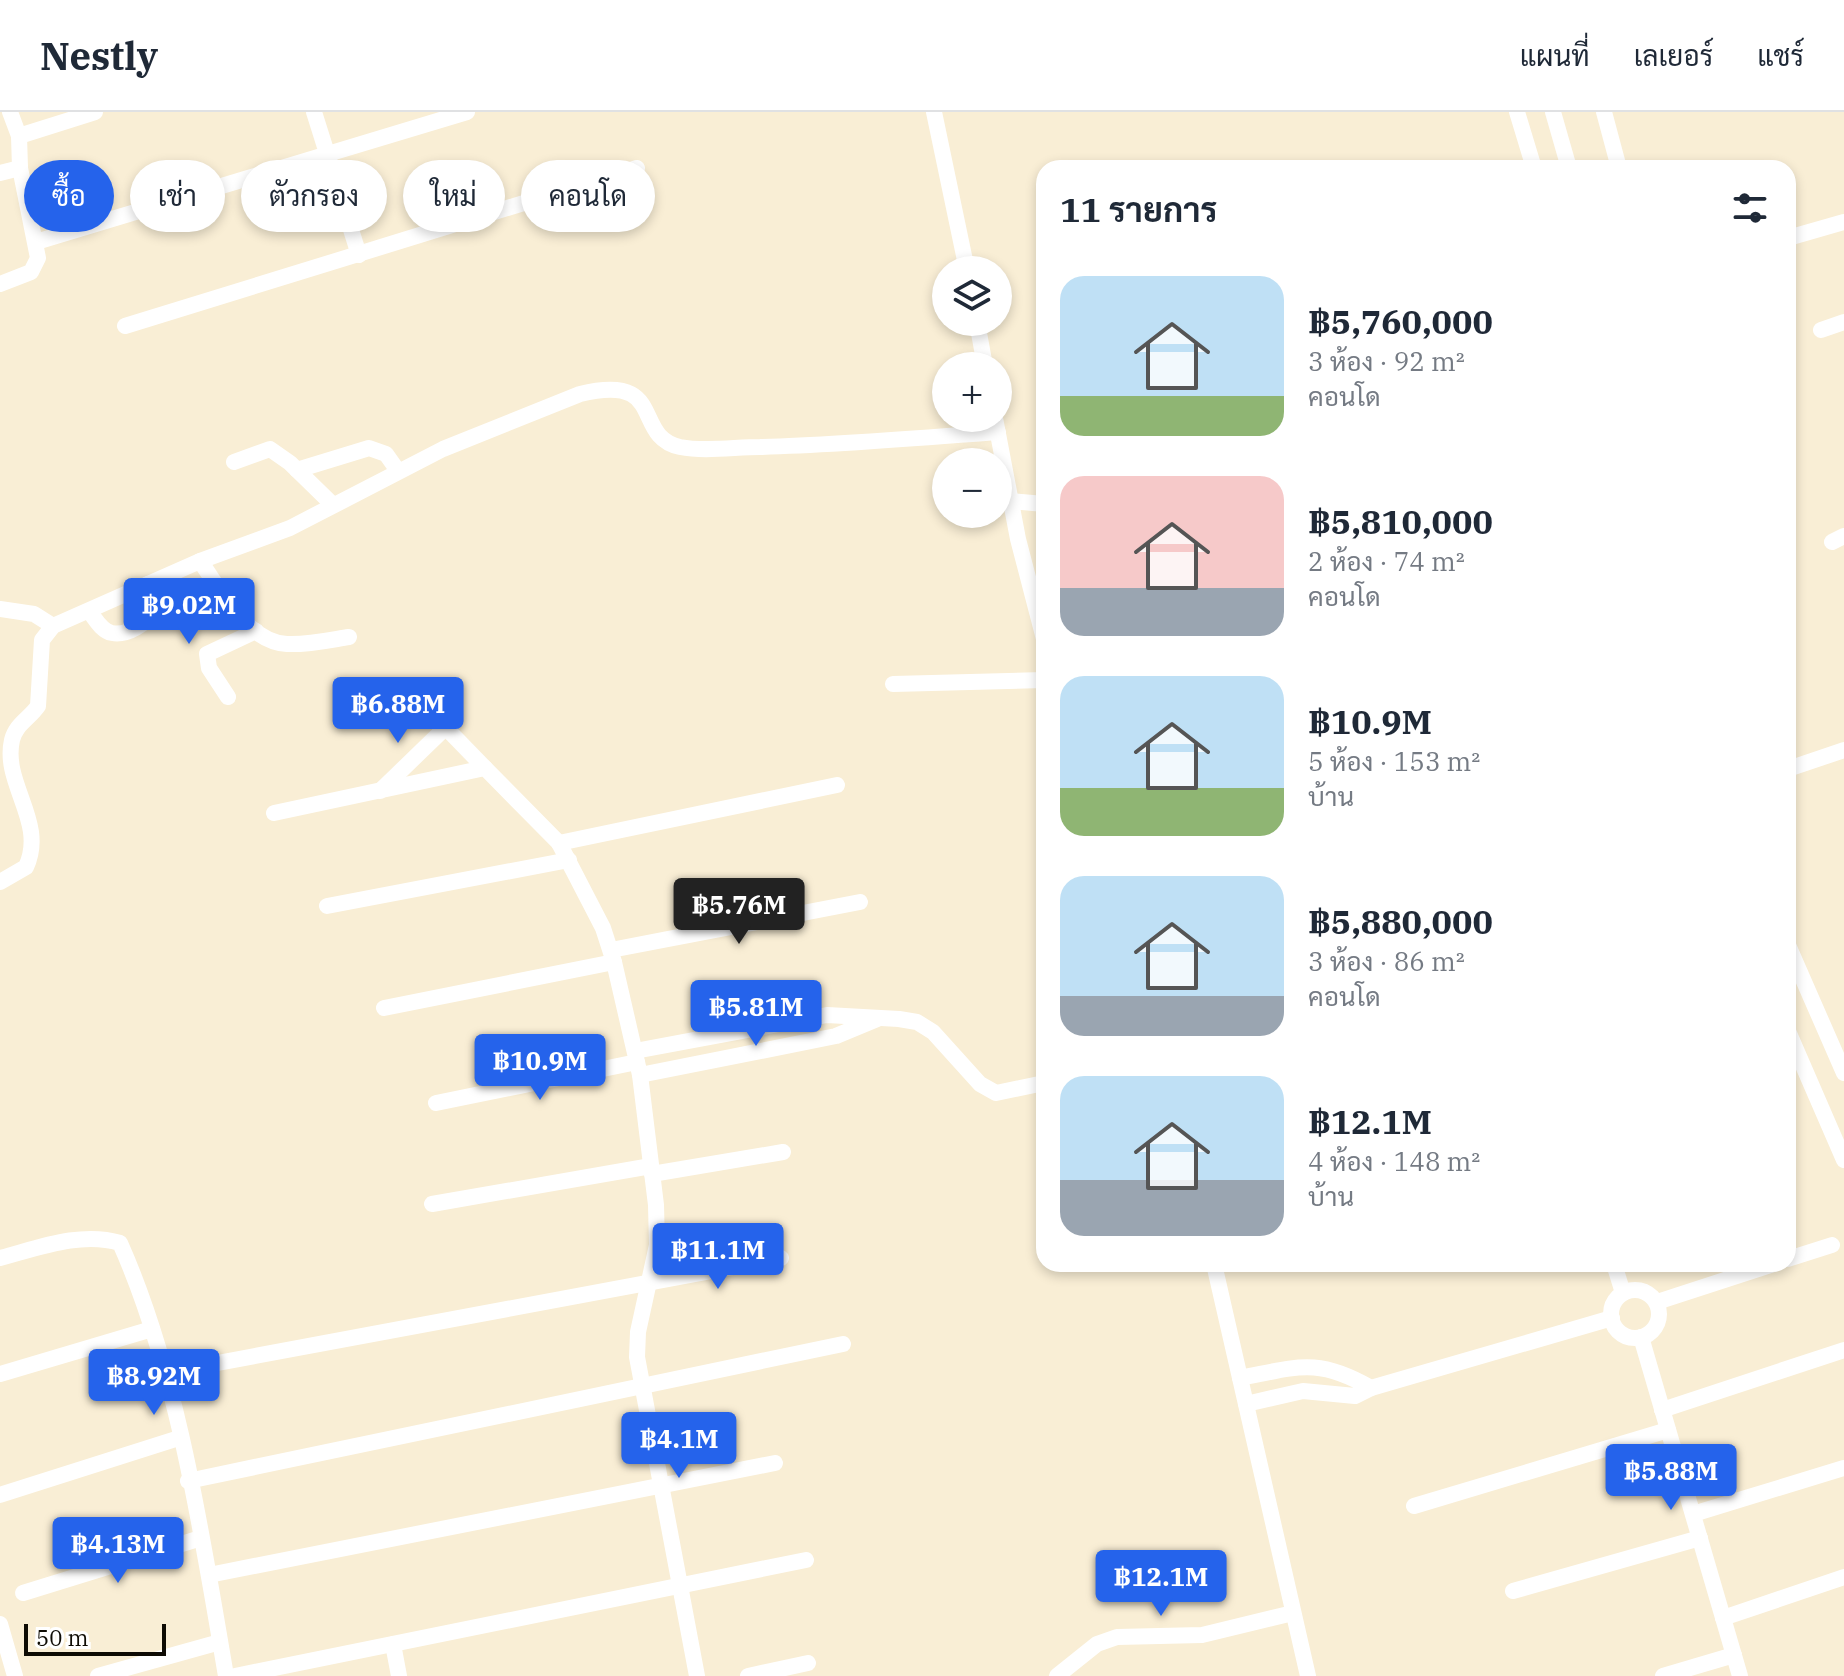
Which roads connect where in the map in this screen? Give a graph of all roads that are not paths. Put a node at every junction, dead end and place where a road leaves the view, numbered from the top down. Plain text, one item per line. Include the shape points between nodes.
1 (10, 112) edge
2 (95, 112) edge
3 (314, 112) edge
4 (467, 112) edge
5 (934, 112) edge
6 (1517, 112) edge
7 (1553, 112) edge
8 (1604, 112) edge
9 (19, 136) junction
10 (327, 155) junction
11 (1532, 160) edge
12 (1567, 160) edge
13 (1617, 160) edge
14 (20, 168) junction
15 (0, 173) edge
16 (521, 204) edge
17 (1844, 222) edge
18 (1796, 236) edge
19 (36, 242) junction
20 (359, 255) junction
21 (964, 256) edge
22 (0, 284) edge
23 (1844, 322) edge
24 (125, 326) dead end
25 (1821, 330) dead end
26 (934, 432) edge
27 (234, 462) dead end
28 (297, 470) junction
29 (398, 471) junction
30 (1012, 501) edge
31 (1036, 503) edge
32 (333, 505) junction
33 (1012, 505) edge
34 (200, 561) junction
35 (148, 584) junction
36 (1036, 606) edge
37 (0, 609) edge
38 (89, 611) junction
39 (53, 626) junction
40 (256, 631) junction
41 (349, 637) dead end
42 (1036, 680) edge
43 (893, 684) dead end
44 (415, 696) dead end
45 (228, 697) dead end
46 (19, 724) junction
47 (0, 728) edge
48 (444, 729) junction
49 (1844, 750) edge
50 (1796, 766) edge
51 (485, 768) junction
52 (837, 785) dead end
53 (380, 791) junction
54 (274, 813) dead end
55 (559, 843) junction
56 (569, 860) junction
57 (0, 882) edge
58 (860, 902) dead end
59 (327, 906) dead end
60 (612, 956) junction
61 (1796, 963) edge
62 (384, 1008) dead end
63 (877, 1019) junction
64 (771, 1025) junction
65 (1796, 1047) edge
66 (776, 1049) junction
67 (637, 1063) junction
68 (1844, 1073) edge
69 (1036, 1085) edge
70 (436, 1103) dead end
71 (1837, 1126) edge
72 (783, 1152) dead end
73 (1844, 1159) edge
74 (652, 1170) junction
75 (432, 1204) dead end
76 (1832, 1245) dead end
77 (1796, 1256) edge
78 (0, 1258) edge
79 (781, 1258) dead end
80 (1216, 1272) edge
81 (1616, 1272) edge
82 (1749, 1272) edge
83 (647, 1284) junction
84 (1623, 1293) junction
85 (1657, 1302) junction
86 (1612, 1318) junction
87 (152, 1329) junction
88 (1641, 1337) junction
89 (843, 1344) dead end
90 (1844, 1350) edge
91 (164, 1373) junction
92 (0, 1374) edge
93 (1240, 1378) junction
94 (641, 1387) junction
95 (1371, 1388) junction
96 (1246, 1404) junction
97 (1662, 1410) junction
98 (1668, 1430) junction
99 (179, 1438) junction
100 (775, 1463) dead end
101 (1844, 1468) edge
102 (188, 1481) junction
103 (660, 1485) junction
104 (0, 1495) edge
105 (1414, 1506) dead end
106 (1693, 1514) junction
107 (201, 1538) junction
108 (1700, 1538) junction
109 (806, 1560) dead end
110 (209, 1575) junction
111 (1844, 1577) edge
112 (680, 1586) junction
113 (1513, 1591) dead end
114 (23, 1593) dead end
115 (1293, 1613) junction
116 (1723, 1618) junction
117 (0, 1624) edge
118 (220, 1642) junction
119 (393, 1644) junction
120 (1734, 1655) junction
121 (808, 1663) dead end
122 (291, 1670) edge
123 (15, 1676) edge
124 (98, 1676) edge
125 (226, 1676) edge
126 (235, 1676) edge
127 (399, 1676) edge
128 (697, 1676) edge
129 (748, 1676) edge
130 (1057, 1676) edge
131 (1308, 1676) edge
132 (1663, 1676) edge
133 (1740, 1676) edge

1 - 9 street
2 - 9 street
3 - 10 street
4 - 10 street
5 - 21 street
6 - 11 street
7 - 12 street
8 - 13 street
9 - 14 street
10 - 19 street
10 - 20 street
14 - 15 street
14 - 19 street
16 - 20 street
17 - 18 street
19 - 22 street via 36,266
20 - 24 street
23 - 25 street
26 - 29 street via 809,446 691,448 660,436 636,395 604,388
27 - 28 street via 270,449
28 - 29 street via 369,448 386,454
28 - 32 street
29 - 32 street
30 - 31 street
32 - 34 street via 290,528
33 - 36 street
34 - 35 street
34 - 40 street
35 - 38 street
35 - 38 street via 155,610 150,619 126,632 103,628
37 - 39 street via 34,614
38 - 39 street
39 - 46 street via 42,640 38,706
40 - 41 street via 288,644
40 - 45 street via 207,654 209,668
42 - 43 street
44 - 48 street
46 - 47 street
46 - 57 street via 11,750 33,847 26,867
48 - 51 street
48 - 53 street
49 - 50 street
51 - 53 street
51 - 55 street
52 - 55 street
53 - 54 street
55 - 56 street
56 - 59 street
56 - 60 street
58 - 60 street
60 - 62 street
60 - 67 street
61 - 68 street
63 - 64 street via 827,1015
63 - 66 street via 836,1036
63 - 69 street via 917,1022 933,1032 980,1084 996,1093
64 - 66 street
64 - 67 street
65 - 71 street
66 - 67 street
67 - 70 street
67 - 74 street
71 - 73 street
72 - 74 street
74 - 75 street
74 - 83 street via 657,1245
76 - 77 street
78 - 87 street via 71,1240 120,1243
79 - 83 street
80 - 93 street
81 - 84 street
82 - 85 street
83 - 91 street
83 - 94 street via 637,1357
84 - 85 street via 1645,1292
84 - 86 street via 1613,1305
85 - 88 street via 1657,1325
86 - 88 street via 1622,1334
86 - 95 street
87 - 91 street
87 - 92 street
88 - 97 street
89 - 94 street
90 - 97 street
91 - 99 street
93 - 95 street via 1317,1366
93 - 96 street
94 - 102 street
94 - 103 street
95 - 96 street via 1355,1396 1303,1391
96 - 115 street
97 - 98 street
98 - 105 street
98 - 106 street
99 - 102 street
99 - 104 street
100 - 103 street
101 - 106 street
102 - 107 street
103 - 110 street
103 - 112 street
106 - 108 street
107 - 110 street
107 - 114 street
108 - 113 street
108 - 116 street
109 - 112 street
110 - 118 street
111 - 116 street
112 - 119 street
112 - 128 street
115 - 130 street via 1202,1635 1117,1637 1097,1644
115 - 131 street
116 - 120 street
117 - 123 street
118 - 124 street
118 - 125 street
119 - 122 street
119 - 127 street
120 - 132 street
120 - 133 street
121 - 129 street
122 - 126 street

